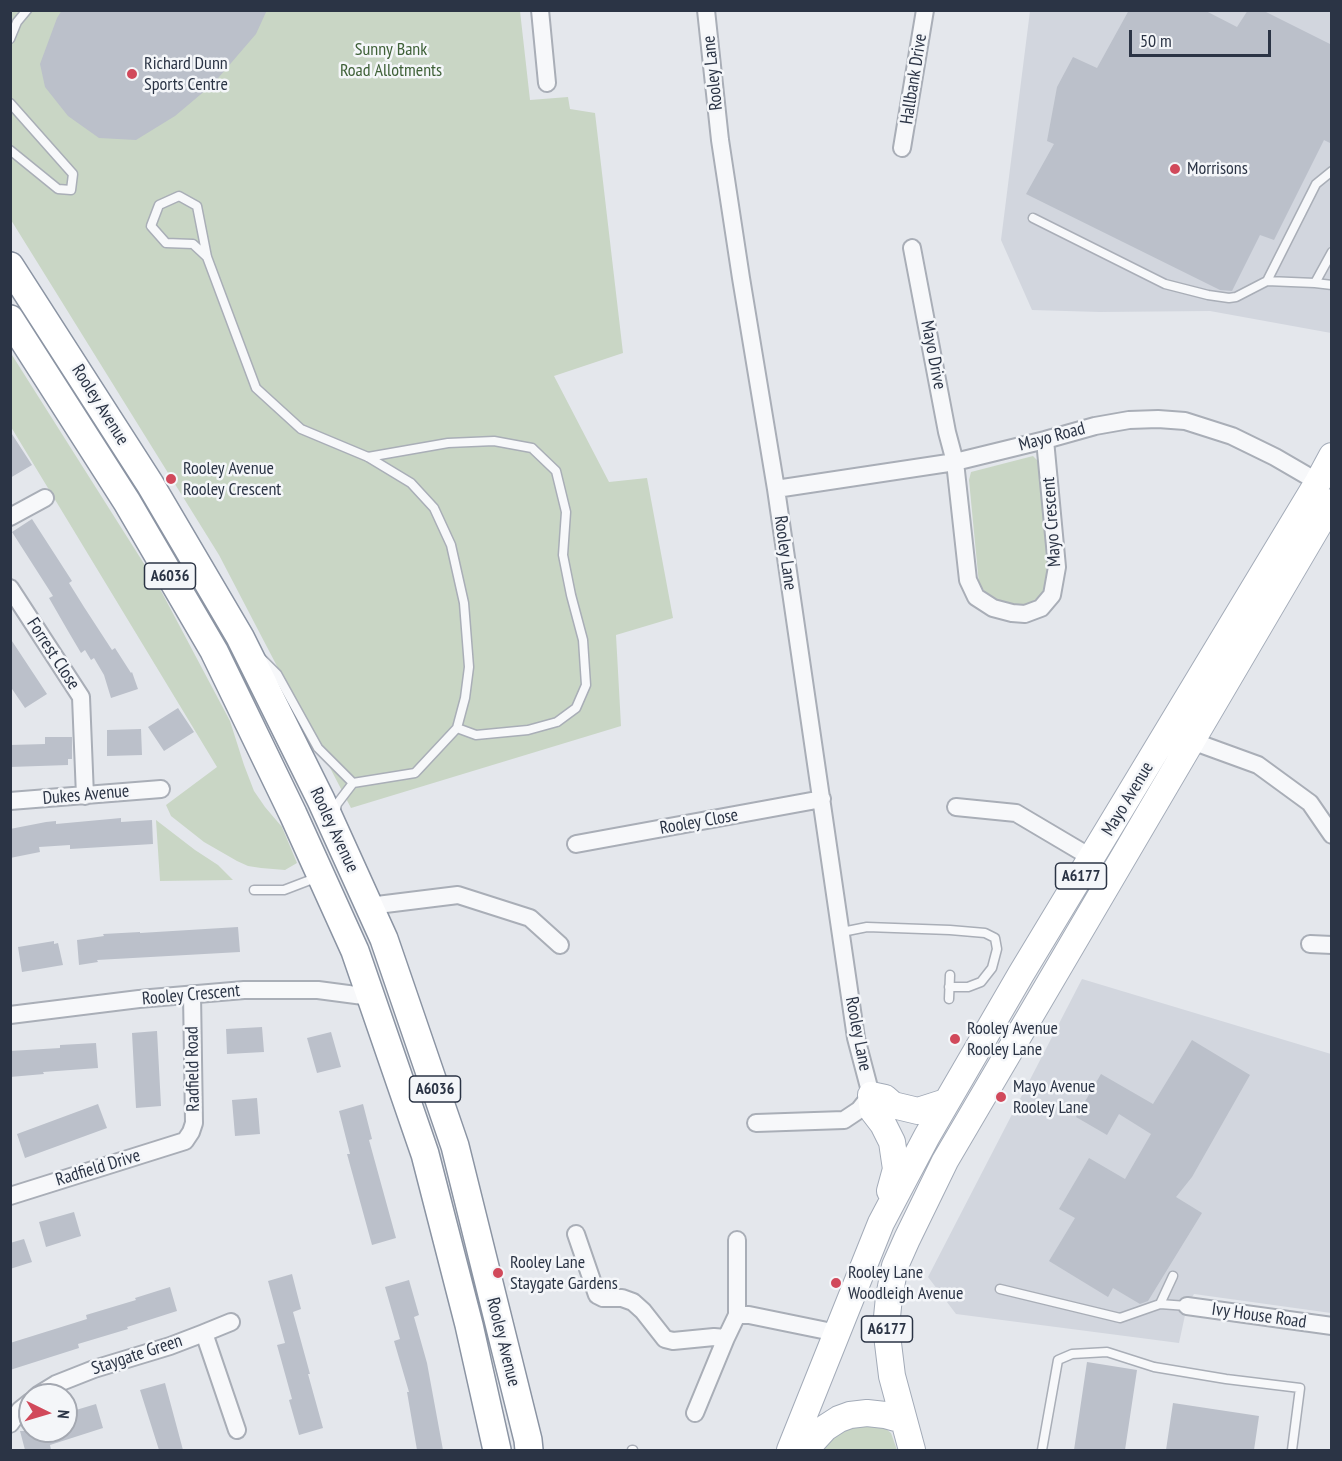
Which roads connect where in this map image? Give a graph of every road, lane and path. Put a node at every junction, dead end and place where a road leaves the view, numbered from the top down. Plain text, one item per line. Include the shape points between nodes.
1 (27, 10) edge
2 (540, 10) edge
3 (706, 10) edge
4 (925, 10) edge
5 (10, 39) edge
6 (547, 83) dead end
7 (10, 103) edge
8 (902, 148) dead end
9 (10, 150) edge
10 (1332, 171) edge
11 (1033, 218) dead end
12 (912, 249) dead end
13 (1332, 252) edge
14 (207, 257) junction
15 (10, 266) edge
16 (1267, 281) junction
17 (1315, 283) junction
18 (1332, 285) edge
19 (13, 327) edge
20 (1046, 440) junction
21 (1332, 456) edge
22 (368, 457) junction
23 (955, 462) junction
24 (776, 489) junction
25 (1325, 492) edge
26 (45, 498) dead end
27 (10, 517) edge
28 (10, 588) edge
29 (240, 637) junction
30 (457, 728) junction
31 (1192, 741) junction
32 (353, 783) junction
33 (160, 789) dead end
34 (85, 796) junction
35 (822, 799) junction
36 (10, 801) edge
37 (956, 807) dead end
38 (333, 826) junction
39 (1332, 835) edge
40 (576, 844) dead end
41 (1092, 858) junction
42 (321, 876) junction
43 (255, 890) dead end
44 (369, 906) junction
45 (842, 932) junction
46 (1331, 940) edge
47 (1310, 944) dead end
48 (560, 945) dead end
49 (950, 975) dead end
50 (949, 987) junction
51 (192, 994) junction
52 (371, 997) junction
53 (949, 999) dead end
54 (10, 1015) edge
55 (871, 1095) junction
56 (946, 1102) junction
57 (756, 1123) dead end
58 (185, 1141) joint
59 (10, 1196) edge
60 (880, 1223) junction
61 (576, 1234) dead end
62 (737, 1240) dead end
63 (1173, 1276) dead end
64 (1000, 1289) dead end
65 (1160, 1304) junction
66 (1187, 1306) joint
67 (737, 1314) junction
68 (231, 1322) dead end
69 (1332, 1326) edge
70 (204, 1333) junction
71 (837, 1333) junction
72 (726, 1338) junction
73 (59, 1383) edge
74 (695, 1413) dead end
75 (903, 1420) junction
76 (237, 1430) dead end
77 (498, 1450) edge
78 (529, 1450) edge
79 (790, 1450) edge
80 (805, 1450) edge
81 (912, 1450) edge
82 (1042, 1450) edge
83 (1292, 1450) edge

1 - 5 lane
2 - 6 street
3 - 24 street, Rooley Lane via 720,140
4 - 8 street, Hallbank Drive
7 - 9 lane via 73,174 71,190 58,189
10 - 16 lane via 1316,184
11 - 16 lane via 1165,284 1208,296 1236,297
12 - 23 street, Mayo Drive
13 - 17 lane
14 - 14 lane via 193,243 166,243 151,226 159,205 179,196 197,206
14 - 22 lane via 256,388 300,429
15 - 29 highway, Rooley Avenue / A6036 via 150,484
16 - 17 lane
17 - 18 lane
19 - 42 highway, Rooley Avenue / A6036 via 127,502 214,651
20 - 23 street, Mayo Road
20 - 23 street, Mayo Crescent via 1057,567 1052,595 1041,608 1025,614 993,608 976,597 968,580
20 - 25 street, Mayo Road via 1129,420 1185,421 1232,436 1275,457
21 - 25 main road, Mayo Avenue / A6177
22 - 30 lane via 411,483 434,508 451,545 464,603 469,667
22 - 30 lane via 448,443 494,441 532,448 556,471 566,512 563,555 583,640 586,685 576,708 556,722 476,735
23 - 24 street, Mayo Road
24 - 35 street, Rooley Lane
25 - 31 main road, Mayo Avenue / A6177
25 - 41 main road, Mayo Avenue / A6177
26 - 27 street
28 - 34 street, Forrest Close via 81,697
29 - 32 lane via 277,674 318,748
29 - 38 highway, Rooley Avenue / A6036
30 - 32 lane via 415,773
31 - 39 street via 1258,765 1310,803
31 - 75 main road, Mayo Avenue / A6177 via 945,1161 895,1266 886,1327
32 - 38 lane via 337,804
33 - 34 street, Dukes Avenue
34 - 36 street, Dukes Avenue
35 - 40 street, Rooley Close
35 - 45 street, Rooley Lane
37 - 41 street via 1016,813
38 - 44 highway, Rooley Avenue / A6036
41 - 56 main road, Mayo Avenue / A6177
42 - 43 lane via 285,890
42 - 52 highway, Rooley Avenue / A6036
44 - 48 street via 458,896 530,918
44 - 78 highway, Rooley Avenue / A6036 via 455,1146
45 - 50 lane via 867,927 950,930 985,933 995,938 997,949 992,968 981,982
45 - 55 street, Rooley Lane via 856,1038
46 - 47 street
49 - 50 lane
50 - 53 lane
51 - 52 street, Rooley Crescent via 318,990
51 - 54 street, Rooley Crescent
51 - 58 street, Radfield Road via 194,1123
52 - 77 highway, Rooley Avenue / A6036 via 425,1154
55 - 56 main road via 885,1098 893,1106 918,1111
55 - 57 street via 844,1120
55 - 60 main road via 873,1111 892,1142 896,1169
56 - 60 main road, Mayo Avenue / A6177
58 - 59 street, Radfield Drive
60 - 71 main road, Mayo Avenue / A6177
61 - 72 street via 597,1294 633,1302 665,1339
62 - 67 street
63 - 65 lane
64 - 65 lane via 1120,1318
65 - 66 lane
66 - 69 street, Ivy House Road
67 - 71 street
67 - 72 street
68 - 70 street, Staygate Green
70 - 73 street, Staygate Green
70 - 76 street, Staygate Green
71 - 79 main road, A6177
72 - 74 street
75 - 80 main road via 867,1413 850,1415 825,1428
75 - 81 main road, A6177
82 - 83 lane via 1058,1360 1072,1354 1107,1352 1154,1367 1300,1388

